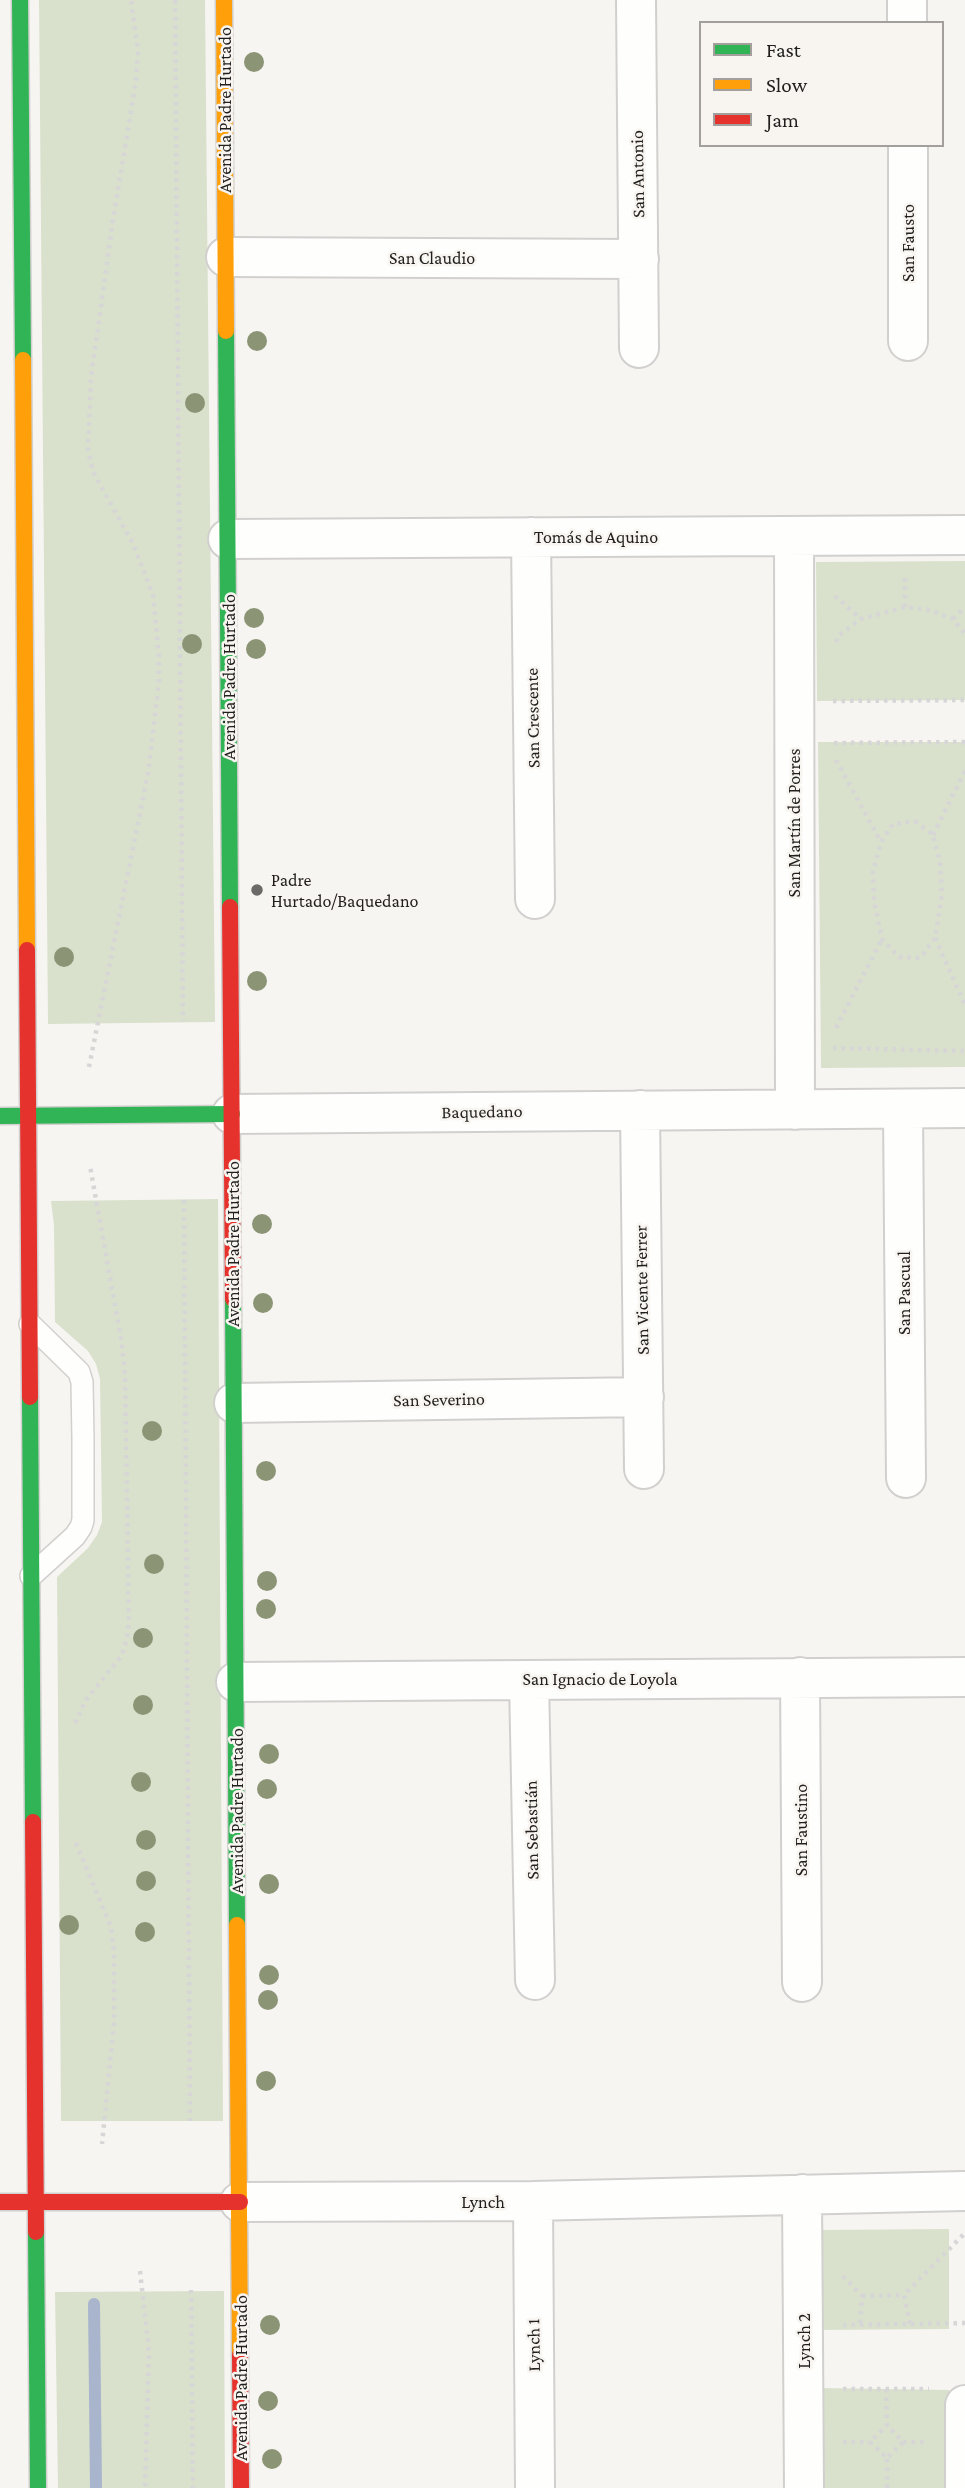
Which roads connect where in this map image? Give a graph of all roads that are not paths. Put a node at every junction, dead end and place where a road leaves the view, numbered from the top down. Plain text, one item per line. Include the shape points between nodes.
1 (20, 0) edge
2 (224, 0) edge
3 (636, 0) edge
4 (907, 0) edge
5 (907, 21) edge
6 (908, 147) edge
7 (226, 257) junction
8 (639, 259) junction
9 (908, 341) dead end
10 (639, 348) dead end
11 (12, 482) edge
12 (965, 535) edge
13 (794, 536) junction
14 (531, 537) junction
15 (228, 539) junction
16 (534, 899) dead end
17 (965, 1108) edge
18 (903, 1109) junction
19 (640, 1110) junction
20 (795, 1110) junction
21 (232, 1114) junction
22 (28, 1115) junction
23 (0, 1116) edge
24 (30, 1324) junction
25 (644, 1397) junction
26 (234, 1403) junction
27 (644, 1469) dead end
28 (905, 1478) dead end
29 (31, 1576) junction
30 (965, 1676) edge
31 (800, 1678) junction
32 (529, 1680) junction
33 (236, 1682) junction
34 (535, 1980) dead end
35 (802, 1982) dead end
36 (965, 2191) edge
37 (803, 2194) junction
38 (533, 2201) junction
39 (0, 2202) edge
40 (36, 2202) junction
41 (240, 2202) junction
42 (965, 2214) edge
43 (951, 2397) edge
44 (38, 2488) edge
45 (242, 2488) edge
46 (535, 2488) edge
47 (804, 2488) edge
48 (965, 2488) edge

1 - 11 main road
2 - 7 main road, Avenida Padre Hurtado
3 - 8 street, San Antonio
4 - 5 street
6 - 9 street, San Fausto
7 - 8 street, San Claudio
7 - 15 main road, Avenida Padre Hurtado
8 - 10 street, San Antonio
11 - 22 main road
12 - 13 street, Tomás de Aquino
13 - 14 street, Tomás de Aquino
13 - 20 street, San Martín de Porres
14 - 15 street, Tomás de Aquino
14 - 16 street, San Crescente
15 - 21 main road, Avenida Padre Hurtado
17 - 18 street, Baquedano
18 - 20 street, Baquedano
18 - 28 street, San Pascual
19 - 20 street, Baquedano
19 - 21 street, Baquedano
19 - 25 street, San Vicente Ferrer
21 - 22 main road, Baquedano
21 - 26 main road, Avenida Padre Hurtado
22 - 23 main road, Baquedano
22 - 24 main road
24 - 29 main road
24 - 29 lane via 79,1372 83,1428 81,1527
25 - 26 street, San Severino
25 - 27 street, San Vicente Ferrer
26 - 33 main road, Avenida Padre Hurtado
29 - 40 main road
30 - 31 street, San Ignacio de Loyola
31 - 32 street, San Ignacio de Loyola
31 - 35 street, San Faustino
32 - 33 street, San Ignacio de Loyola
32 - 34 street, San Sebastián
33 - 41 main road, Avenida Padre Hurtado
36 - 37 street, Lynch
36 - 42 street
37 - 38 street, Lynch
37 - 47 street, Lynch 2
38 - 41 street, Lynch
38 - 46 street, Lynch 1
39 - 40 main road, Lynch
40 - 41 main road, Lynch
40 - 44 main road
41 - 45 main road, Avenida Padre Hurtado
43 - 48 street

